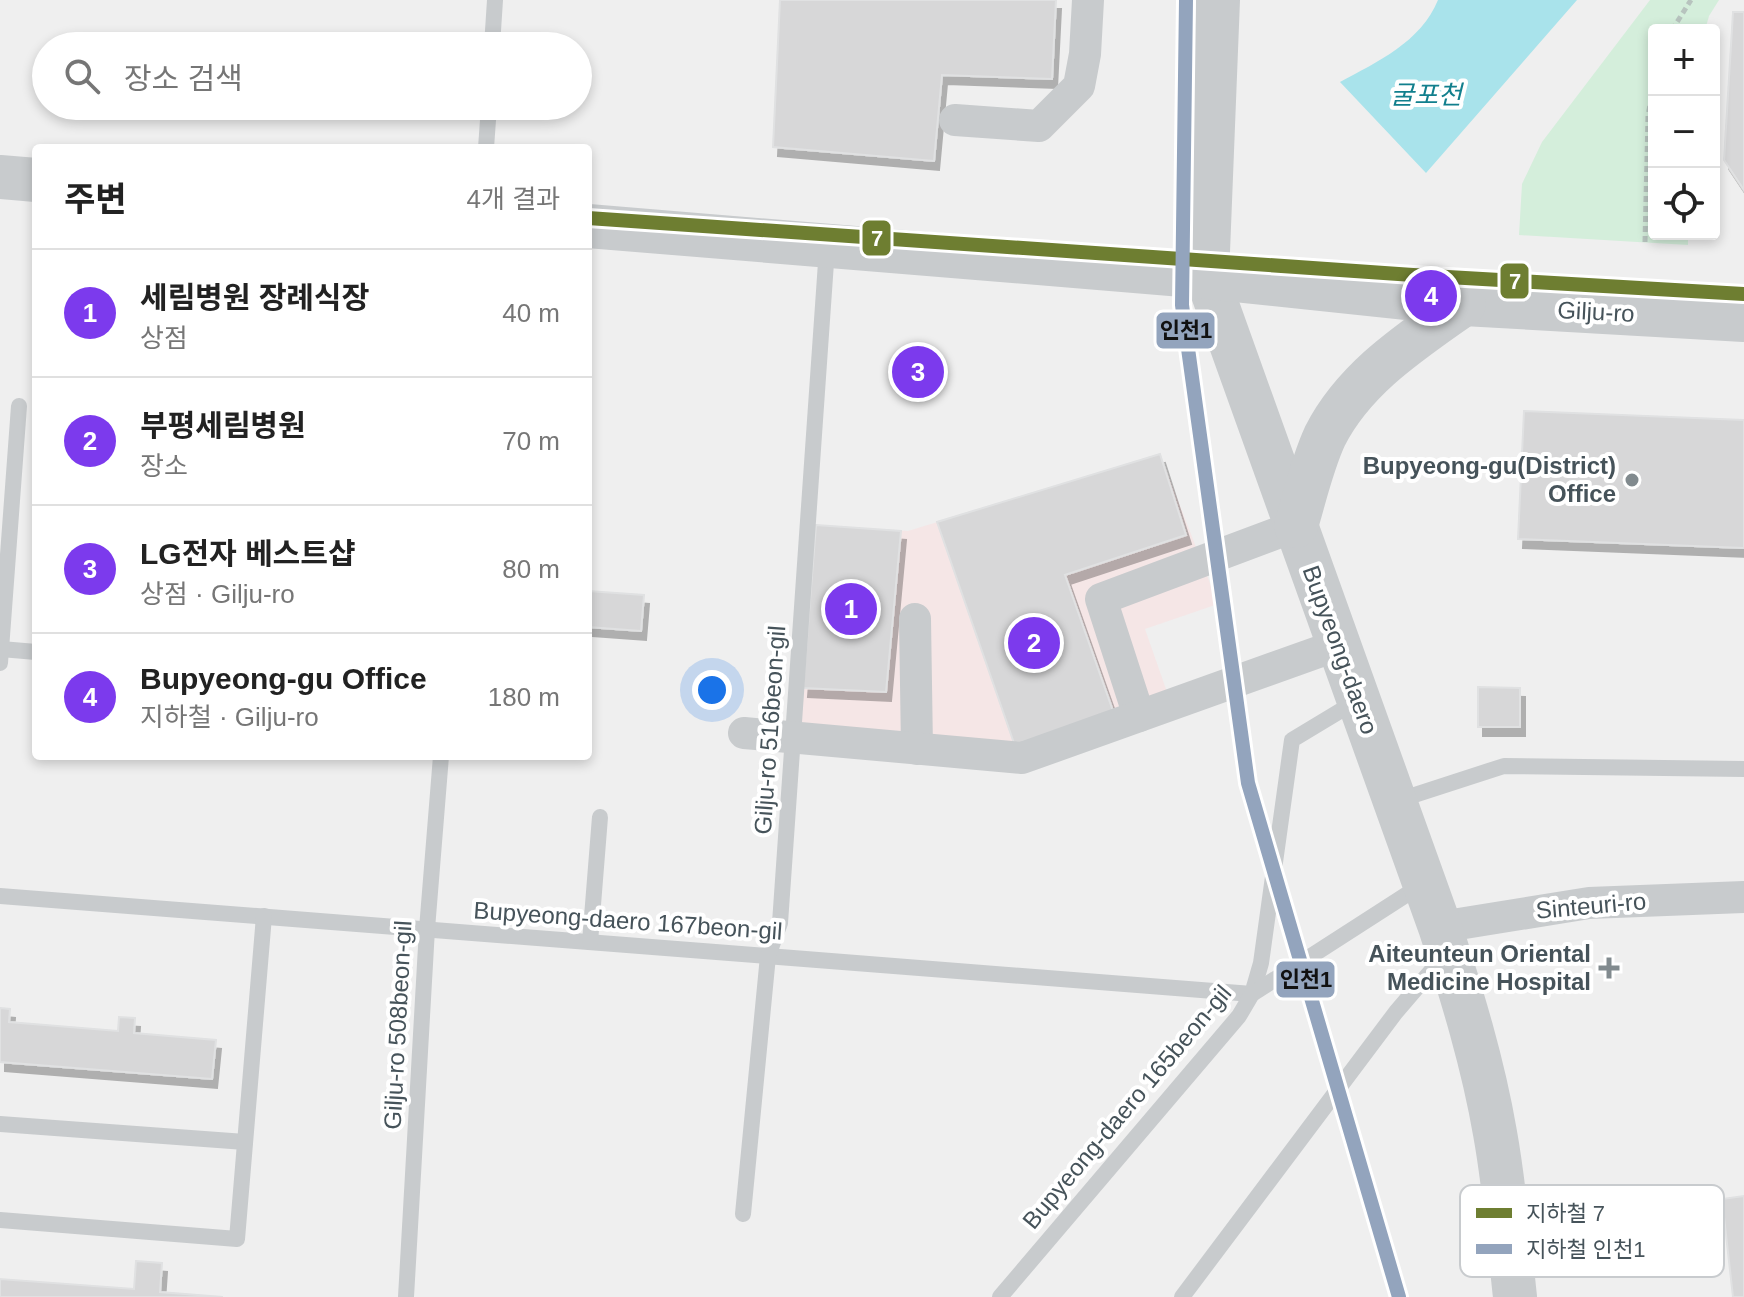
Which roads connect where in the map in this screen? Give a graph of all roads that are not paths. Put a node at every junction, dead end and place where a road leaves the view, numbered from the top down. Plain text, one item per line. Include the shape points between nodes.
1 (495, 0) edge
2 (1088, 0) edge
3 (1218, 0) edge
4 (493, 32) edge
5 (488, 120) edge
6 (955, 120) dead end
7 (486, 144) edge
8 (0, 177) edge
9 (32, 180) edge
10 (592, 226) edge
11 (827, 246) junction
12 (1207, 277) junction
13 (1464, 304) junction
14 (1744, 320) edge
15 (19, 406) dead end
16 (1296, 526) junction
17 (915, 619) dead end
18 (1338, 645) junction
19 (1, 649) edge
20 (32, 652) edge
21 (0, 663) edge
22 (1358, 700) junction
23 (1139, 716) junction
24 (744, 733) dead end
25 (793, 738) junction
26 (917, 749) junction
27 (441, 760) edge
28 (1744, 769) edge
29 (1394, 801) junction
30 (600, 817) dead end
31 (1424, 883) junction
32 (0, 896) edge
33 (1744, 897) edge
34 (264, 916) junction
35 (427, 929) junction
36 (1444, 940) junction
37 (590, 942) junction
38 (768, 956) junction
39 (1252, 994) junction
40 (0, 1124) edge
41 (245, 1142) junction
42 (1502, 1185) edge
43 (743, 1214) dead end
44 (0, 1220) edge
45 (1513, 1277) edge
46 (406, 1297) edge
47 (1000, 1297) edge
48 (1182, 1297) edge
49 (1515, 1297) edge

1 - 4 lane
2 - 6 street via 1079,86 1039,126
3 - 12 main road, Bupyeong-daero
5 - 7 lane
8 - 9 main road
10 - 11 main road, Gilju-ro
11 - 12 main road, Gilju-ro
11 - 25 lane, Gilju-ro 516beon-gil
12 - 13 main road, Gilju-ro
12 - 16 main road, Bupyeong-daero
13 - 14 main road, Gilju-ro
13 - 16 main road via 1386,359 1346,404 1326,436
15 - 19 lane
16 - 18 main road, Bupyeong-daero
16 - 23 street via 1101,599
17 - 26 street
18 - 22 main road, Bupyeong-daero
18 - 23 street
19 - 20 lane
19 - 21 lane
22 - 29 main road, Bupyeong-daero
22 - 39 lane via 1292,740 1261,963
23 - 26 street via 1022,758
24 - 25 street
25 - 26 street
25 - 38 lane, Gilju-ro 516beon-gil via 780,923
27 - 35 lane, Gilju-ro 508beon-gil
28 - 29 lane via 1504,766
29 - 31 main road, Bupyeong-daero
30 - 37 lane
31 - 36 main road, Bupyeong-daero
31 - 39 lane, Bupyeong-daero 165beon-gil
32 - 34 lane, Bupyeong-daero 167beon-gil
33 - 36 street, Sinteuri-ro via 1589,903
34 - 35 lane, Bupyeong-daero 167beon-gil
34 - 41 lane
35 - 37 lane, Bupyeong-daero 167beon-gil
35 - 46 lane, Gilju-ro 508beon-gil
36 - 42 main road, Bupyeong-daero via 1473,1032
36 - 48 lane
37 - 38 lane, Bupyeong-daero 167beon-gil
38 - 39 lane, Bupyeong-daero 167beon-gil
38 - 43 lane, Gilju-ro 516beon-gil
39 - 47 lane, Bupyeong-daero 165beon-gil via 1239,1016
40 - 41 lane
41 - 44 lane via 237,1239
45 - 49 main road, Bupyeong-daero

